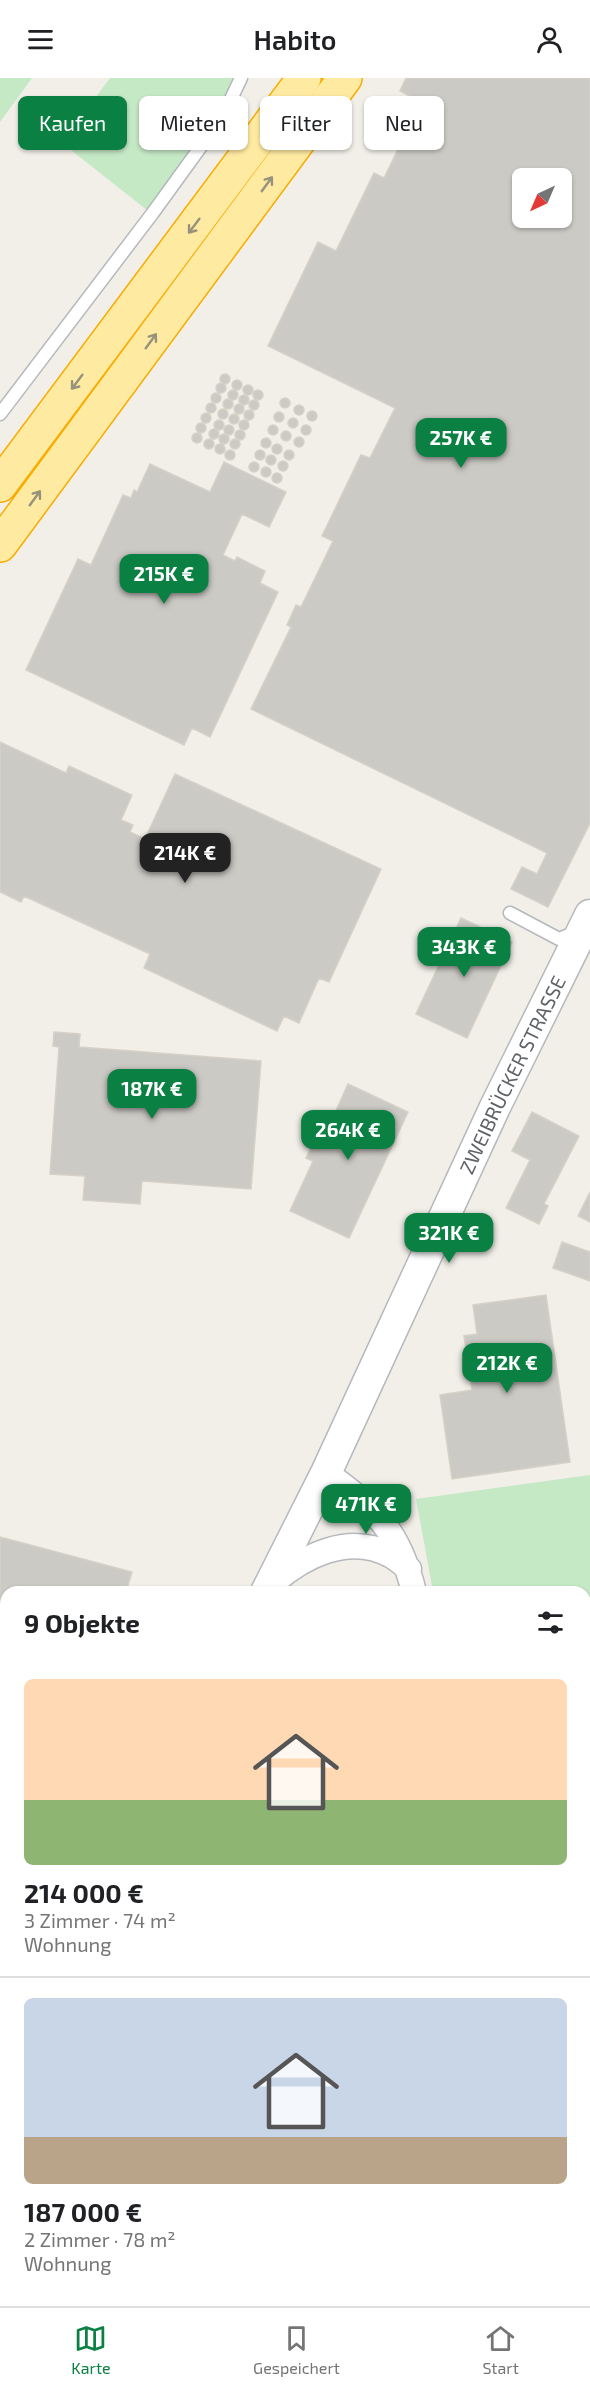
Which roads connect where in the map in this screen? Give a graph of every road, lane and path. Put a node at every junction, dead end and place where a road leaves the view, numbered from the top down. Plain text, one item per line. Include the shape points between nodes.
1 (241, 78) edge
2 (304, 78) edge
3 (345, 78) edge
4 (0, 414) edge
5 (0, 484) edge
6 (0, 545) edge
7 (510, 913) dead end
8 (588, 923) edge
9 (326, 1473) junction
10 (412, 1580) edge
11 (270, 1586) edge
12 (272, 1586) edge

1 - 4 lane via 223,116
2 -> 5 highway
6 -> 3 highway
7 - 8 lane via 559,939
8 - 9 street, ZWEIBRÜCKER STRASSE via 495,1107
9 - 10 street via 381,1520 399,1544
9 - 11 street, ZWEIBRÜCKER STRASSE
10 - 12 street via 389,1555 371,1549 332,1548 302,1561

